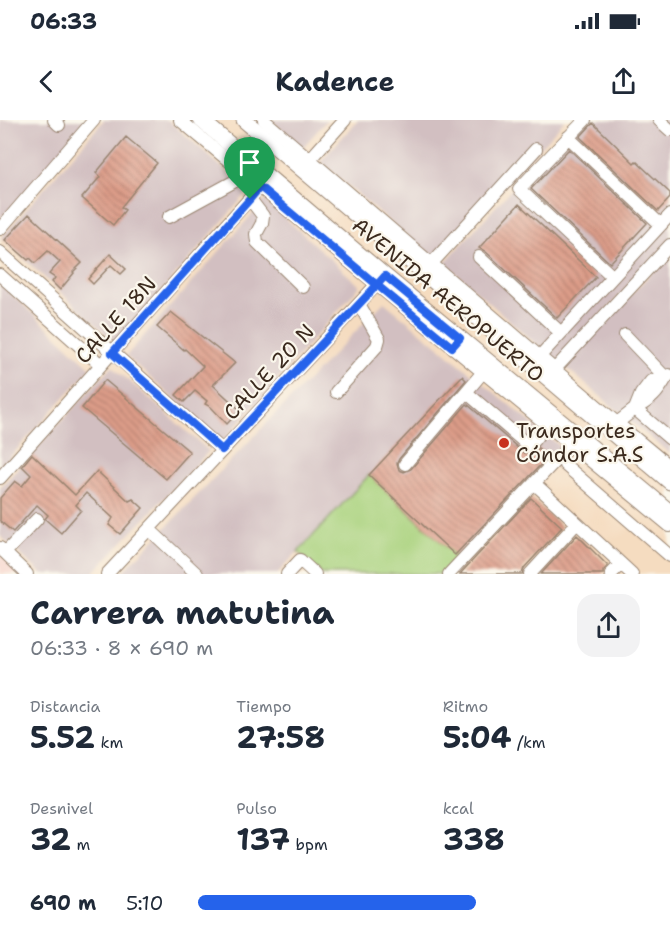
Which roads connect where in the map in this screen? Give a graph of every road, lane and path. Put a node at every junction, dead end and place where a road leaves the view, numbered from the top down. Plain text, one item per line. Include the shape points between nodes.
1 (94, 120) edge
2 (180, 120) edge
3 (201, 120) edge
4 (244, 120) edge
5 (264, 120) edge
6 (345, 120) edge
7 (585, 120) edge
8 (659, 120) edge
9 (670, 130) edge
10 (568, 137) junction
11 (536, 150) dead end
12 (310, 159) junction
13 (246, 175) junction
14 (260, 187) junction
15 (250, 199) junction
16 (670, 215) edge
17 (169, 217) dead end
18 (661, 225) junction
19 (0, 229) edge
20 (396, 241) junction
21 (670, 245) edge
22 (0, 252) edge
23 (479, 257) dead end
24 (432, 263) junction
25 (0, 275) edge
26 (613, 277) junction
27 (381, 280) junction
28 (303, 287) dead end
29 (359, 304) junction
30 (472, 315) junction
31 (493, 317) junction
32 (561, 333) junction
33 (625, 335) dead end
34 (456, 342) junction
35 (112, 353) junction
36 (540, 356) junction
37 (101, 365) junction
38 (555, 369) junction
39 (483, 372) junction
40 (668, 376) edge
41 (336, 392) dead end
42 (466, 392) junction
43 (635, 409) junction
44 (617, 423) junction
45 (547, 424) junction
46 (670, 439) edge
47 (571, 444) junction
48 (222, 450) junction
49 (405, 464) dead end
50 (565, 465) dead end
51 (670, 467) edge
52 (0, 478) edge
53 (670, 482) edge
54 (534, 483) junction
55 (670, 512) edge
56 (37, 519) dead end
57 (577, 524) junction
58 (670, 526) edge
59 (149, 529) junction
60 (2, 551) edge
61 (670, 556) edge
62 (621, 564) junction
63 (21, 572) edge
64 (107, 574) edge
65 (197, 574) edge
66 (287, 574) edge
67 (315, 574) edge
68 (449, 574) edge
69 (530, 574) edge
70 (611, 574) edge
71 (632, 574) edge

1 - 19 street
2 - 13 street, AVENIDA AEROPUERTO
3 - 27 main road, AVENIDA AEROPUERTO
4 - 20 main road, AVENIDA AEROPUERTO
5 - 12 street, AVENIDA AEROPUERTO
6 - 12 street
7 - 10 street
8 - 9 street
10 - 18 street
10 - 26 street via 519,189
11 - 24 street
12 - 20 street, AVENIDA AEROPUERTO
13 - 14 street, AVENIDA AEROPUERTO
13 - 17 street
14 - 15 street, CALLE 18N
14 - 27 street, AVENIDA AEROPUERTO
15 - 28 street via 262,216 256,242
15 - 35 street, CALLE 18N
16 - 18 street
18 - 26 street
20 - 24 street, AVENIDA AEROPUERTO
20 - 30 main road, AVENIDA AEROPUERTO
21 - 38 street
22 - 35 street
23 - 32 street
24 - 31 street, AVENIDA AEROPUERTO
25 - 37 street
26 - 32 street
27 - 29 street, CALLE 20 N
27 - 34 main road, AVENIDA AEROPUERTO
29 - 41 street via 379,339
29 - 48 street, CALLE 20 N
30 - 31 main road
30 - 53 main road, AVENIDA AEROPUERTO
31 - 36 street, AVENIDA AEROPUERTO
32 - 36 street
33 - 40 street
34 - 39 street, AVENIDA AEROPUERTO
34 - 55 main road, AVENIDA AEROPUERTO
35 - 37 street, CALLE 18N
35 - 48 street
36 - 38 street, AVENIDA AEROPUERTO
37 - 52 street, CALLE 18N
38 - 44 street, AVENIDA AEROPUERTO
39 - 42 street
39 - 45 street, AVENIDA AEROPUERTO
40 - 43 street via 651,381
42 - 45 street via 529,446
42 - 49 street
43 - 44 street
43 - 46 street
44 - 51 street, AVENIDA AEROPUERTO
45 - 47 street, AVENIDA AEROPUERTO
47 - 54 street
47 - 58 street, AVENIDA AEROPUERTO
48 - 59 street, CALLE 20 N
50 - 61 street
54 - 57 street
54 - 68 street
56 - 60 street
57 - 62 street
57 - 69 street
59 - 64 street, CALLE 20 N
59 - 65 street
60 - 63 street
62 - 70 street
62 - 71 street
66 - 67 street via 300,560

